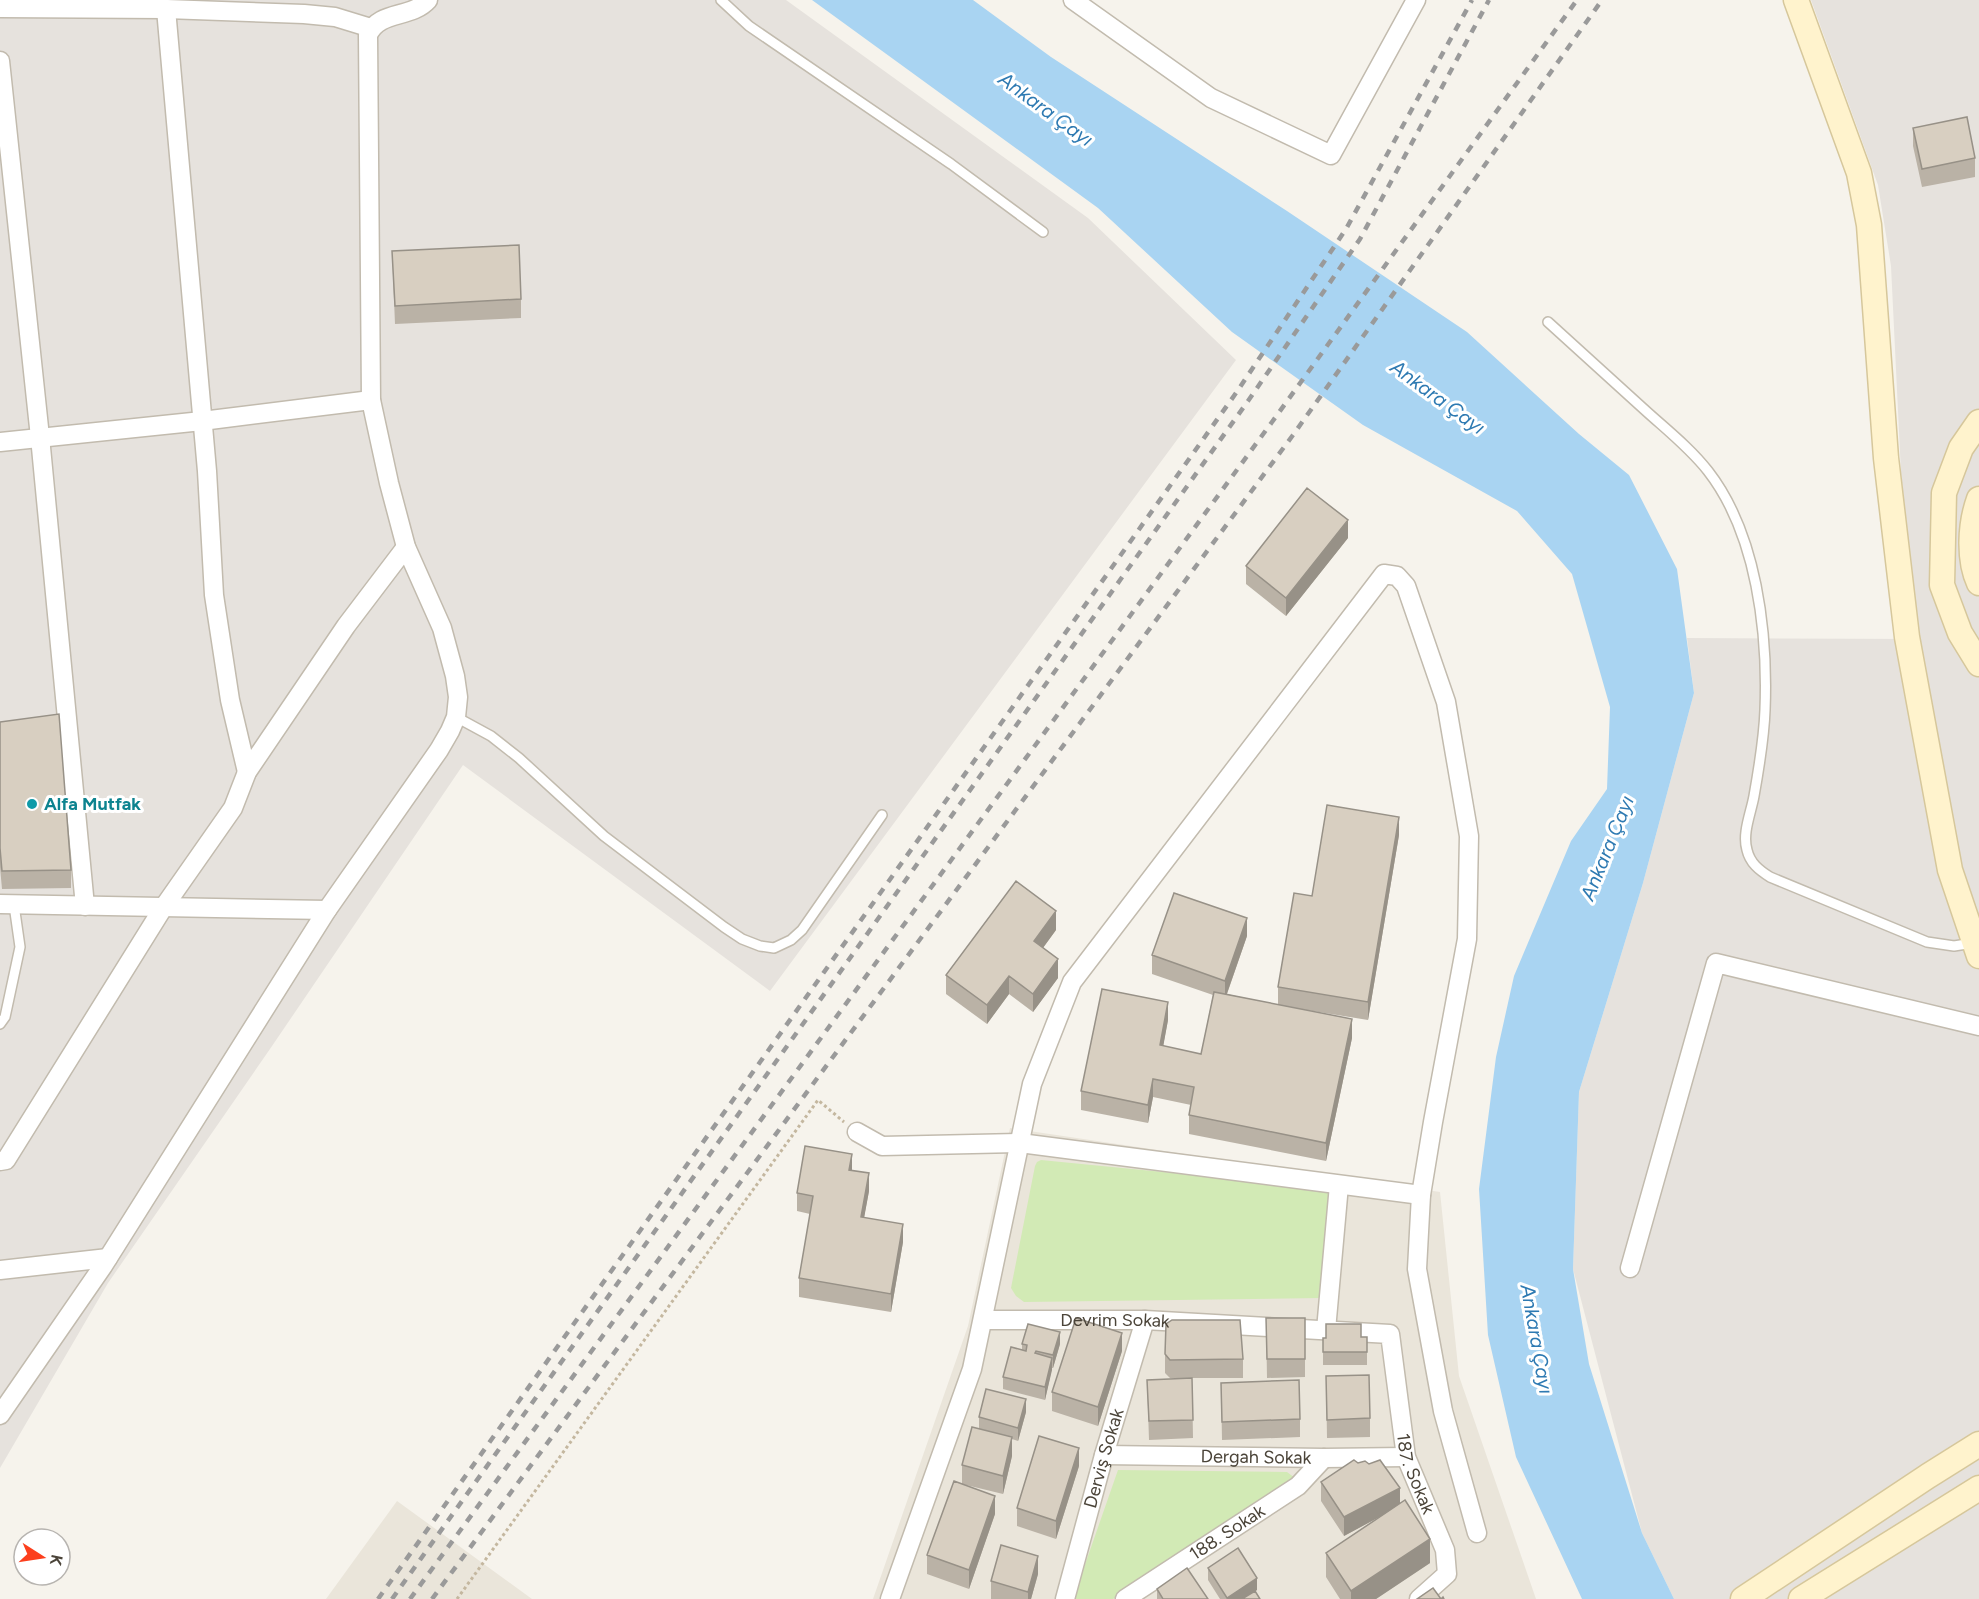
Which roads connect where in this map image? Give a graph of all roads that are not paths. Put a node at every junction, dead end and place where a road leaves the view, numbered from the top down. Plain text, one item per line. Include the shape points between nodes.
1 (428, 0) edge
2 (721, 0) edge
3 (1073, 0) edge
4 (1416, 0) edge
5 (1796, 0) edge
6 (0, 8) edge
7 (166, 9) junction
8 (371, 28) junction
9 (0, 61) edge
10 (1043, 232) dead end
11 (1548, 322) dead end
12 (371, 400) junction
13 (202, 421) junction
14 (1979, 422) edge
15 (40, 437) junction
16 (0, 442) edge
17 (1979, 500) edge
18 (406, 547) junction
19 (1979, 583) edge
20 (1979, 663) edge
21 (456, 717) junction
22 (247, 772) junction
23 (882, 815) dead end
24 (7, 904) edge
25 (84, 906) junction
26 (163, 908) junction
27 (327, 910) junction
28 (1976, 949) edge
29 (0, 1024) edge
30 (1979, 1026) edge
31 (857, 1132) road end
32 (1020, 1143) junction
33 (0, 1161) edge
34 (1340, 1185) junction
35 (1421, 1196) junction
36 (108, 1258) junction
37 (1630, 1268) dead end
38 (0, 1270) edge
39 (983, 1320) junction
40 (1145, 1320) junction
41 (1326, 1330) junction
42 (1390, 1334) joint
43 (0, 1414) edge
44 (1979, 1444) edge
45 (1104, 1455) junction
46 (1406, 1456) junction
47 (1324, 1458) junction
48 (1979, 1488) edge
49 (1477, 1533) dead end
50 (890, 1599) edge
51 (1065, 1599) edge
52 (1125, 1599) edge
53 (1419, 1599) edge
54 (1743, 1599) edge
55 (1801, 1599) edge

1 - 8 street via 418,9 387,17
2 - 10 lane via 749,26
3 - 4 street via 1211,98 1331,155
5 - 28 street via 1859,173 1869,225 1886,458 1907,637 1950,870
6 - 7 street
7 - 8 street via 304,14 335,17
7 - 13 street
8 - 12 street via 367,47
9 - 15 street
11 - 28 lane via 1693,454 1721,490 1738,524 1754,579 1764,648 1762,744 1745,834 1747,851 1755,866 1770,877 1927,942
12 - 13 street
12 - 18 street
13 - 15 street
13 - 22 street via 214,595 230,700
14 - 20 street via 1961,448 1944,493 1942,585 1960,633
15 - 16 street
15 - 25 street
17 - 19 street via 1974,514 1972,567
18 - 21 street via 442,628 455,676
18 - 22 street via 346,626
21 - 23 lane via 519,758 604,836 724,927 760,946 782,945 802,930
21 - 27 street via 439,750
22 - 26 street via 233,808
24 - 25 street
24 - 29 lane via 20,947 5,1017
25 - 26 street
26 - 27 street
26 - 33 street via 6,1160
27 - 36 street
30 - 37 street via 1716,963
31 - 32 street via 882,1146
32 - 34 street
32 - 35 street via 1032,1084 1072,982 1383,574 1397,576 1406,586 1446,702 1469,836 1467,939
32 - 39 street
34 - 35 street
34 - 41 street
35 - 49 street via 1417,1269 1443,1411
36 - 38 street
36 - 43 street
39 - 40 street, Devrim Sokak
39 - 50 street via 972,1370
40 - 41 street, Devrim Sokak
40 - 45 street, Derviş Sokak
41 - 42 street, Devrim Sokak
42 - 46 street, 187. Sokak
44 - 54 street
45 - 47 street, Dergah Sokak
45 - 51 street, Derviş Sokak
46 - 47 street, Dergah Sokak
46 - 53 street, 187. Sokak via 1445,1550 1447,1574
47 - 52 street, 188. Sokak via 1298,1486
48 - 55 street

